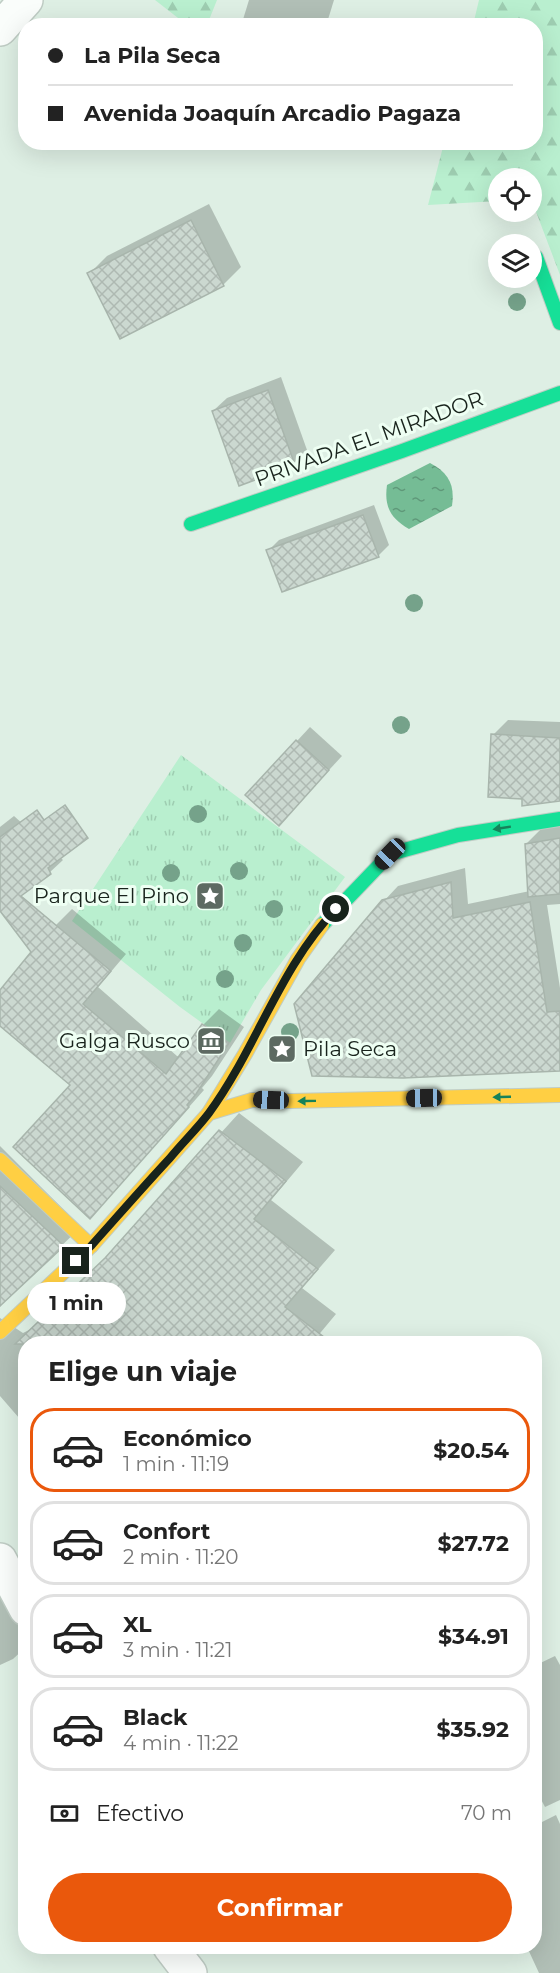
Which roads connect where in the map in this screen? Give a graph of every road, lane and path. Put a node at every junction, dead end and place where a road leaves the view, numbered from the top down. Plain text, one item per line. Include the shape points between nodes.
1 (26, 0) edge
2 (0, 29) edge
3 (542, 274) edge
4 (560, 323) edge
5 (560, 393) edge
6 (191, 524) dead end
7 (560, 819) edge
8 (560, 1095) edge
9 (208, 1113) junction
10 (0, 1160) edge
11 (91, 1246) junction
12 (0, 1332) edge
13 (0, 1560) edge
14 (18, 1594) edge
15 (175, 1954) edge
16 (190, 1973) edge

1 - 2 street
3 - 4 street
5 - 6 street, PRIVADA EL MIRADOR
7 -> 9 street via 458,835 390,854 323,923
8 -> 9 street via 252,1100
9 - 11 street
10 - 11 street
11 - 12 street
13 - 14 street
15 - 16 street

